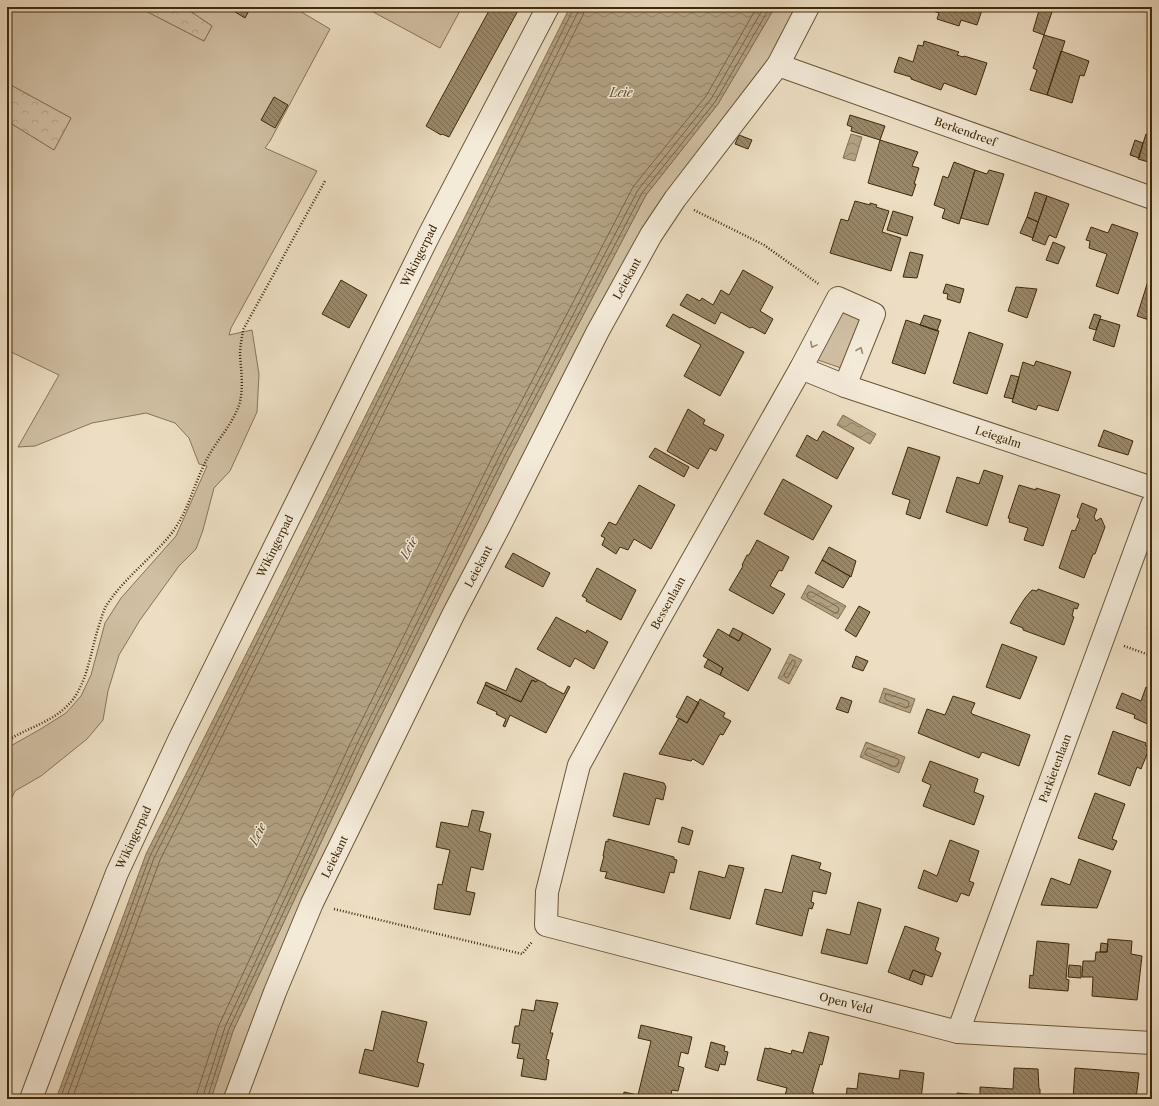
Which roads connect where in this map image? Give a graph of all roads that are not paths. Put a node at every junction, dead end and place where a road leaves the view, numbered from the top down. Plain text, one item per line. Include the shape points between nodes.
1 (548, 7) edge
2 (808, 7) edge
3 (778, 65) junction
4 (1152, 198) edge
5 (801, 368) junction
6 (845, 386) junction
7 (1152, 488) edge
8 (1152, 505) edge
9 (546, 925) joint
10 (958, 1032) junction
11 (1152, 1043) edge
12 (31, 1099) edge
13 (235, 1099) edge

1 - 12 street, Wikingerpad via 429,235 182,733 124,859 72,987
2 - 3 street, Leiekant
3 - 4 street, Berkendreef
3 - 13 street, Leiekant via 675,199 651,235 598,331 454,613 312,904
5 - 6 street, Leiegalm
6 -> 5 street, Bessenlaan via 874,314 838,298
5 - 9 street, Bessenlaan via 579,765 547,892
6 - 7 street, Leiegalm
8 - 10 street, Parkietenlaan
9 - 10 street, Open Veld
10 - 11 street, Open Veld

